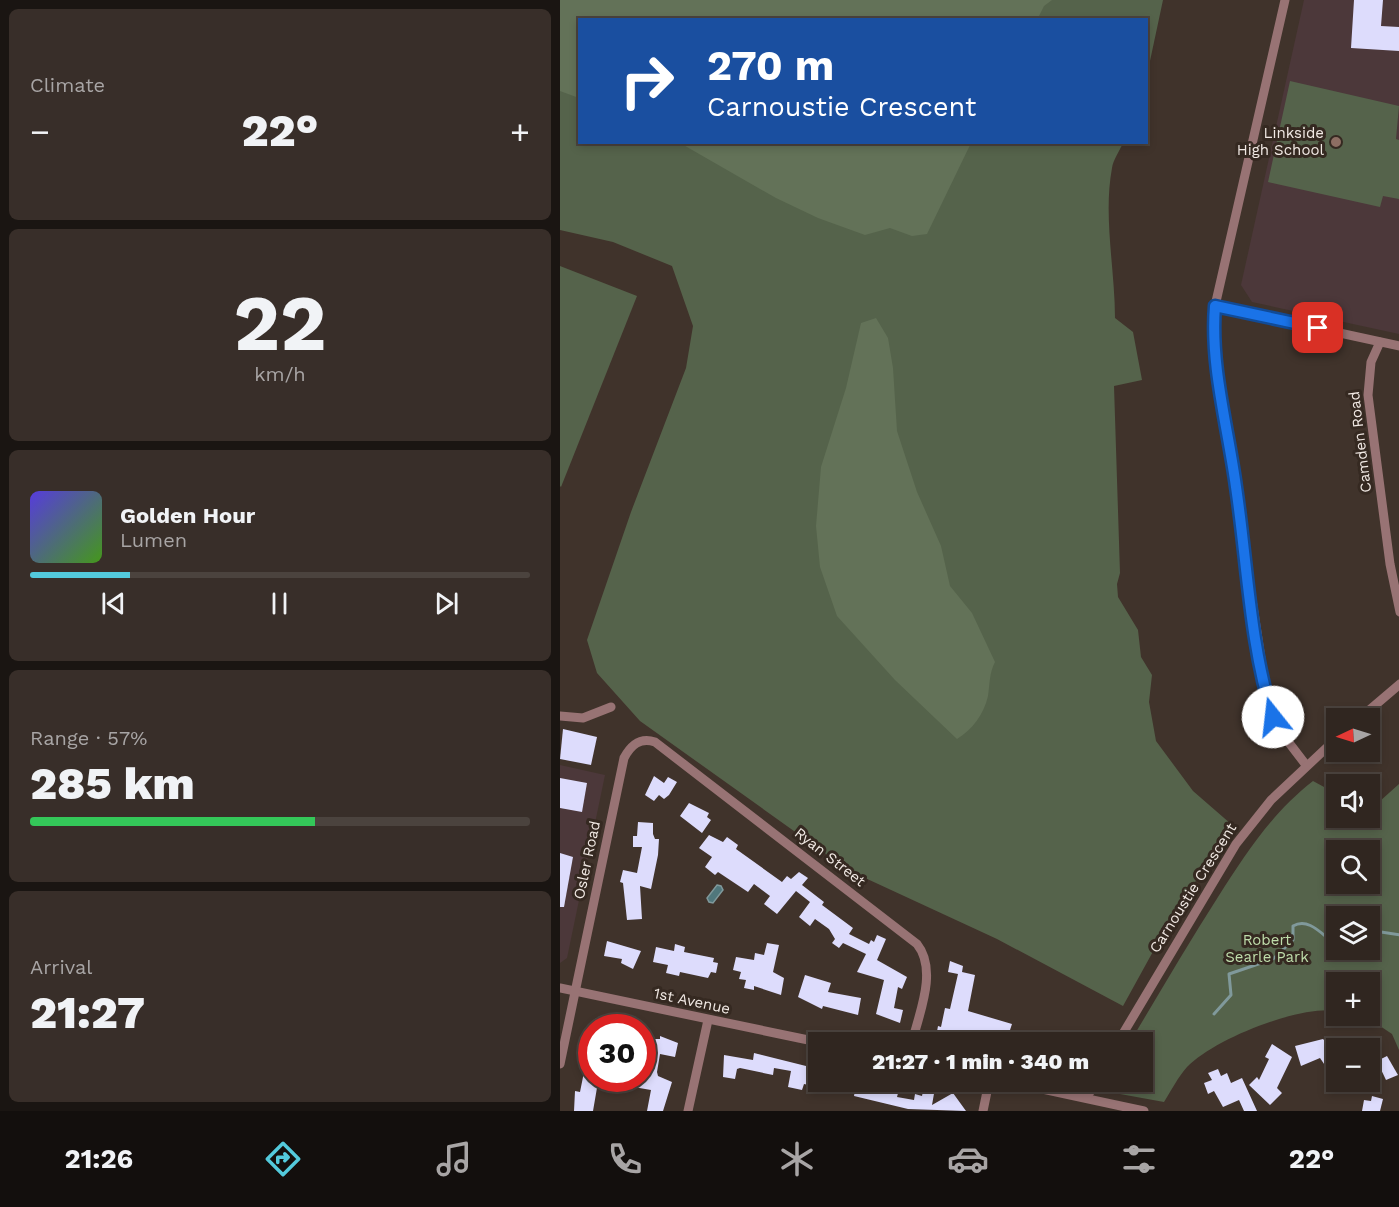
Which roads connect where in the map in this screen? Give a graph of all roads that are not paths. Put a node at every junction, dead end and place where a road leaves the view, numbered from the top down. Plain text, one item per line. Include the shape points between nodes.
1 (1285, 0) edge
2 (1215, 306) junction
3 (1380, 342) junction
4 (1400, 346) edge
5 (1400, 612) edge
6 (1400, 684) edge
7 (611, 707) dead end
8 (1372, 708) edge
9 (560, 716) edge
10 (640, 741) joint
11 (1326, 748) edge
12 (1306, 765) junction
13 (560, 988) edge
14 (575, 992) junction
15 (708, 1020) junction
16 (914, 1032) edge
17 (1124, 1032) edge
18 (808, 1040) edge
19 (560, 1064) edge
20 (987, 1092) edge
21 (1061, 1092) edge
22 (1090, 1092) edge
23 (1087, 1097) junction
24 (688, 1111) edge
25 (983, 1111) edge
26 (1144, 1111) edge

1 - 2 street
2 - 3 street
2 - 12 street via 1215,357 1266,698 1280,731
3 - 4 street
3 - 5 street, Camden Road via 1371,362 1368,395
6 - 8 street
7 - 9 street via 583,718
10 - 14 street, Osler Road via 624,758
10 - 16 street, Ryan Street via 655,742 917,944 927,973
11 - 12 street, Carnoustie Crescent
12 - 17 street, Carnoustie Crescent via 1236,844
13 - 14 street, 1st Avenue
14 - 15 street, 1st Avenue
14 - 19 street, Osler Road
15 - 18 street, 1st Avenue
15 - 24 street
20 - 25 street
21 - 23 street
22 - 23 street
23 - 26 street

